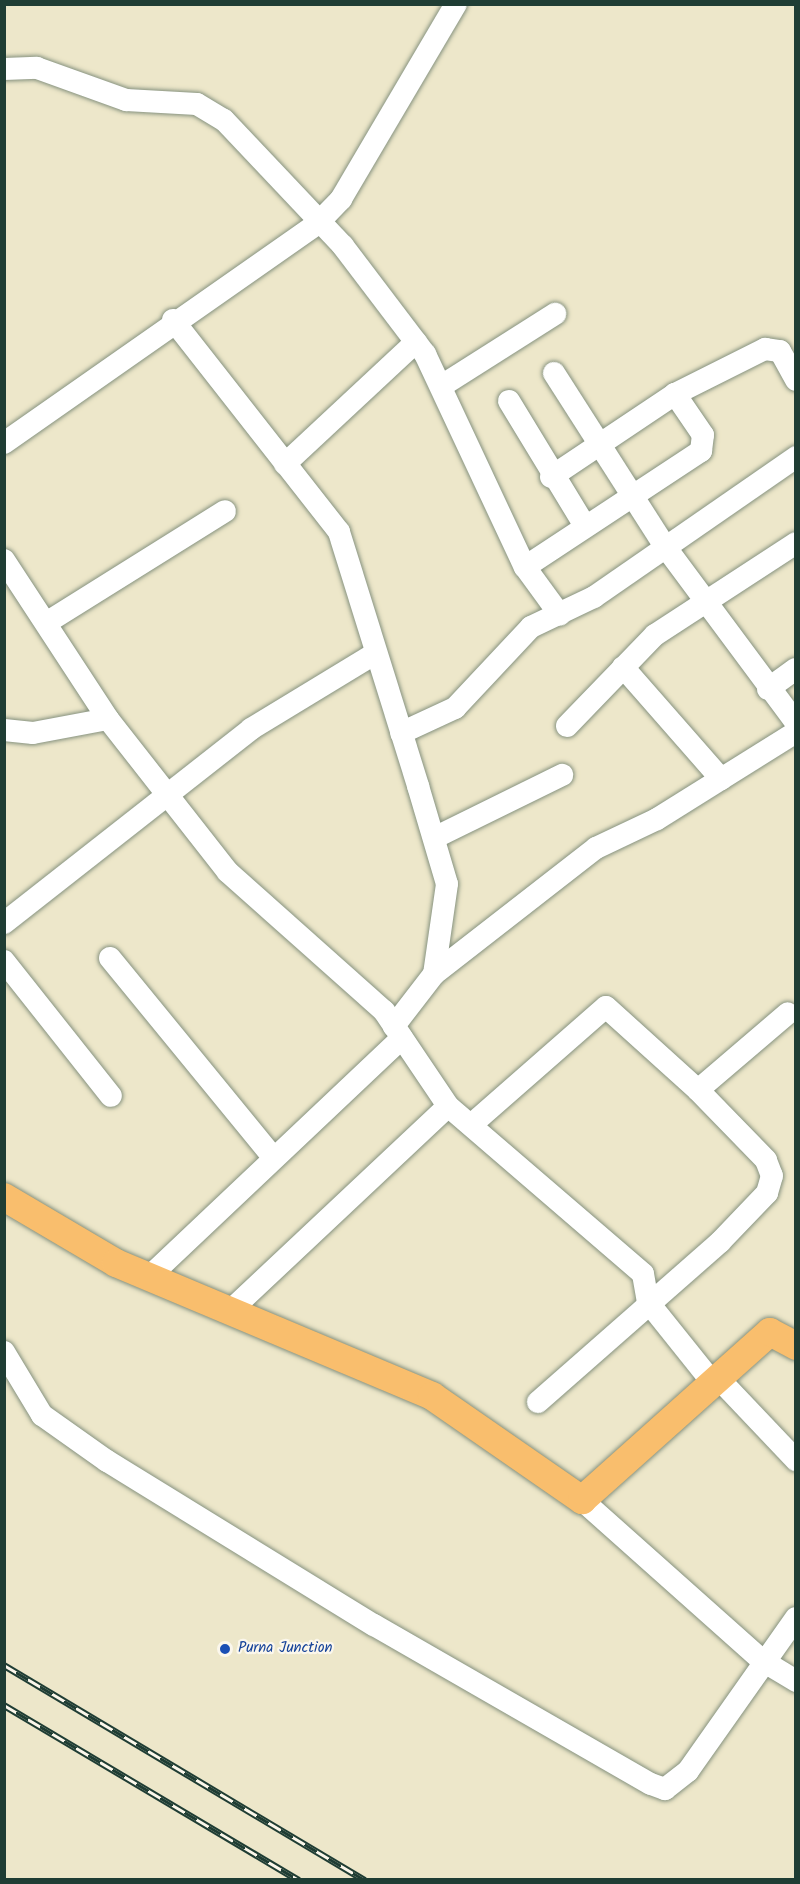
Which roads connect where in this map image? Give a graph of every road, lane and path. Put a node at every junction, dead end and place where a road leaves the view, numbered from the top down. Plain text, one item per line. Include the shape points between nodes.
1 (456, 4) edge
2 (4, 69) edge
3 (317, 224) junction
4 (555, 314) dead end
5 (173, 320) junction
6 (416, 342) junction
7 (554, 372) dead end
8 (795, 378) edge
9 (443, 385) junction
10 (675, 394) junction
11 (508, 401) dead end
12 (4, 443) edge
13 (600, 446) junction
14 (795, 457) edge
15 (285, 464) junction
16 (551, 477) junction
17 (630, 495) junction
18 (225, 511) dead end
19 (585, 526) junction
20 (795, 543) edge
21 (664, 544) junction
22 (4, 560) edge
23 (525, 567) junction
24 (706, 598) junction
25 (560, 615) junction
26 (46, 623) junction
27 (376, 653) junction
28 (623, 667) junction
29 (795, 669) edge
30 (768, 689) junction
31 (108, 719) junction
32 (795, 723) edge
33 (567, 726) dead end
34 (4, 730) edge
35 (795, 732) edge
36 (401, 733) junction
37 (562, 775) dead end
38 (721, 778) junction
39 (167, 794) junction
40 (434, 838) junction
41 (4, 923) edge
42 (110, 957) dead end
43 (4, 961) edge
44 (434, 974) junction
45 (793, 1014) edge
46 (398, 1032) junction
47 (698, 1090) junction
48 (111, 1096) dead end
49 (448, 1106) junction
50 (471, 1125) junction
51 (272, 1156) junction
52 (4, 1197) edge
53 (149, 1277) junction
54 (648, 1302) junction
55 (230, 1311) junction
56 (793, 1342) edge
57 (4, 1352) edge
58 (716, 1381) junction
59 (538, 1402) dead end
60 (795, 1460) edge
61 (582, 1500) junction
62 (795, 1618) edge
63 (763, 1661) junction
64 (795, 1681) edge

1 - 3 street via 341,199
2 - 3 street via 37,68 126,100 209,108
3 - 5 street
3 - 6 street via 343,246
4 - 9 street
5 - 12 street
5 - 15 street
6 - 9 street
6 - 15 street
7 - 13 street
8 - 10 street via 773,346
9 - 23 street
10 - 13 street
10 - 17 street via 703,435 704,446
11 - 16 street
13 - 16 street
13 - 17 street
14 - 21 street
15 - 27 street via 339,532
16 - 19 street
17 - 19 street
17 - 21 street
18 - 26 street
19 - 23 street
20 - 24 street
21 - 24 street
21 - 25 street via 594,597
22 - 26 street
23 - 25 street
24 - 28 street via 654,635
24 - 30 street
25 - 36 street via 521,636 455,708
26 - 31 street
27 - 36 street
27 - 39 street via 251,729
28 - 33 street
28 - 38 street
29 - 30 street
30 - 32 street
31 - 34 street via 33,733
31 - 39 street
35 - 38 street
36 - 40 street
37 - 40 street
38 - 44 street via 596,848
39 - 41 street
39 - 46 street via 228,872
40 - 44 street via 447,884
42 - 51 street
43 - 48 street
44 - 46 street
45 - 47 street
46 - 49 street
46 - 51 street
47 - 50 street via 606,1007
47 - 54 street via 753,1144 772,1176 767,1193 753,1209
49 - 50 street
49 - 55 street
50 - 54 street via 644,1274
51 - 53 street
52 - 53 main road
53 - 55 main road
54 - 58 street
54 - 59 street
55 - 61 main road via 432,1396
56 - 58 main road via 770,1332
57 - 63 street via 42,1415 107,1461 374,1625 651,1784 665,1789 688,1771
58 - 60 street
58 - 61 main road
61 - 63 street
62 - 63 street
63 - 64 street

